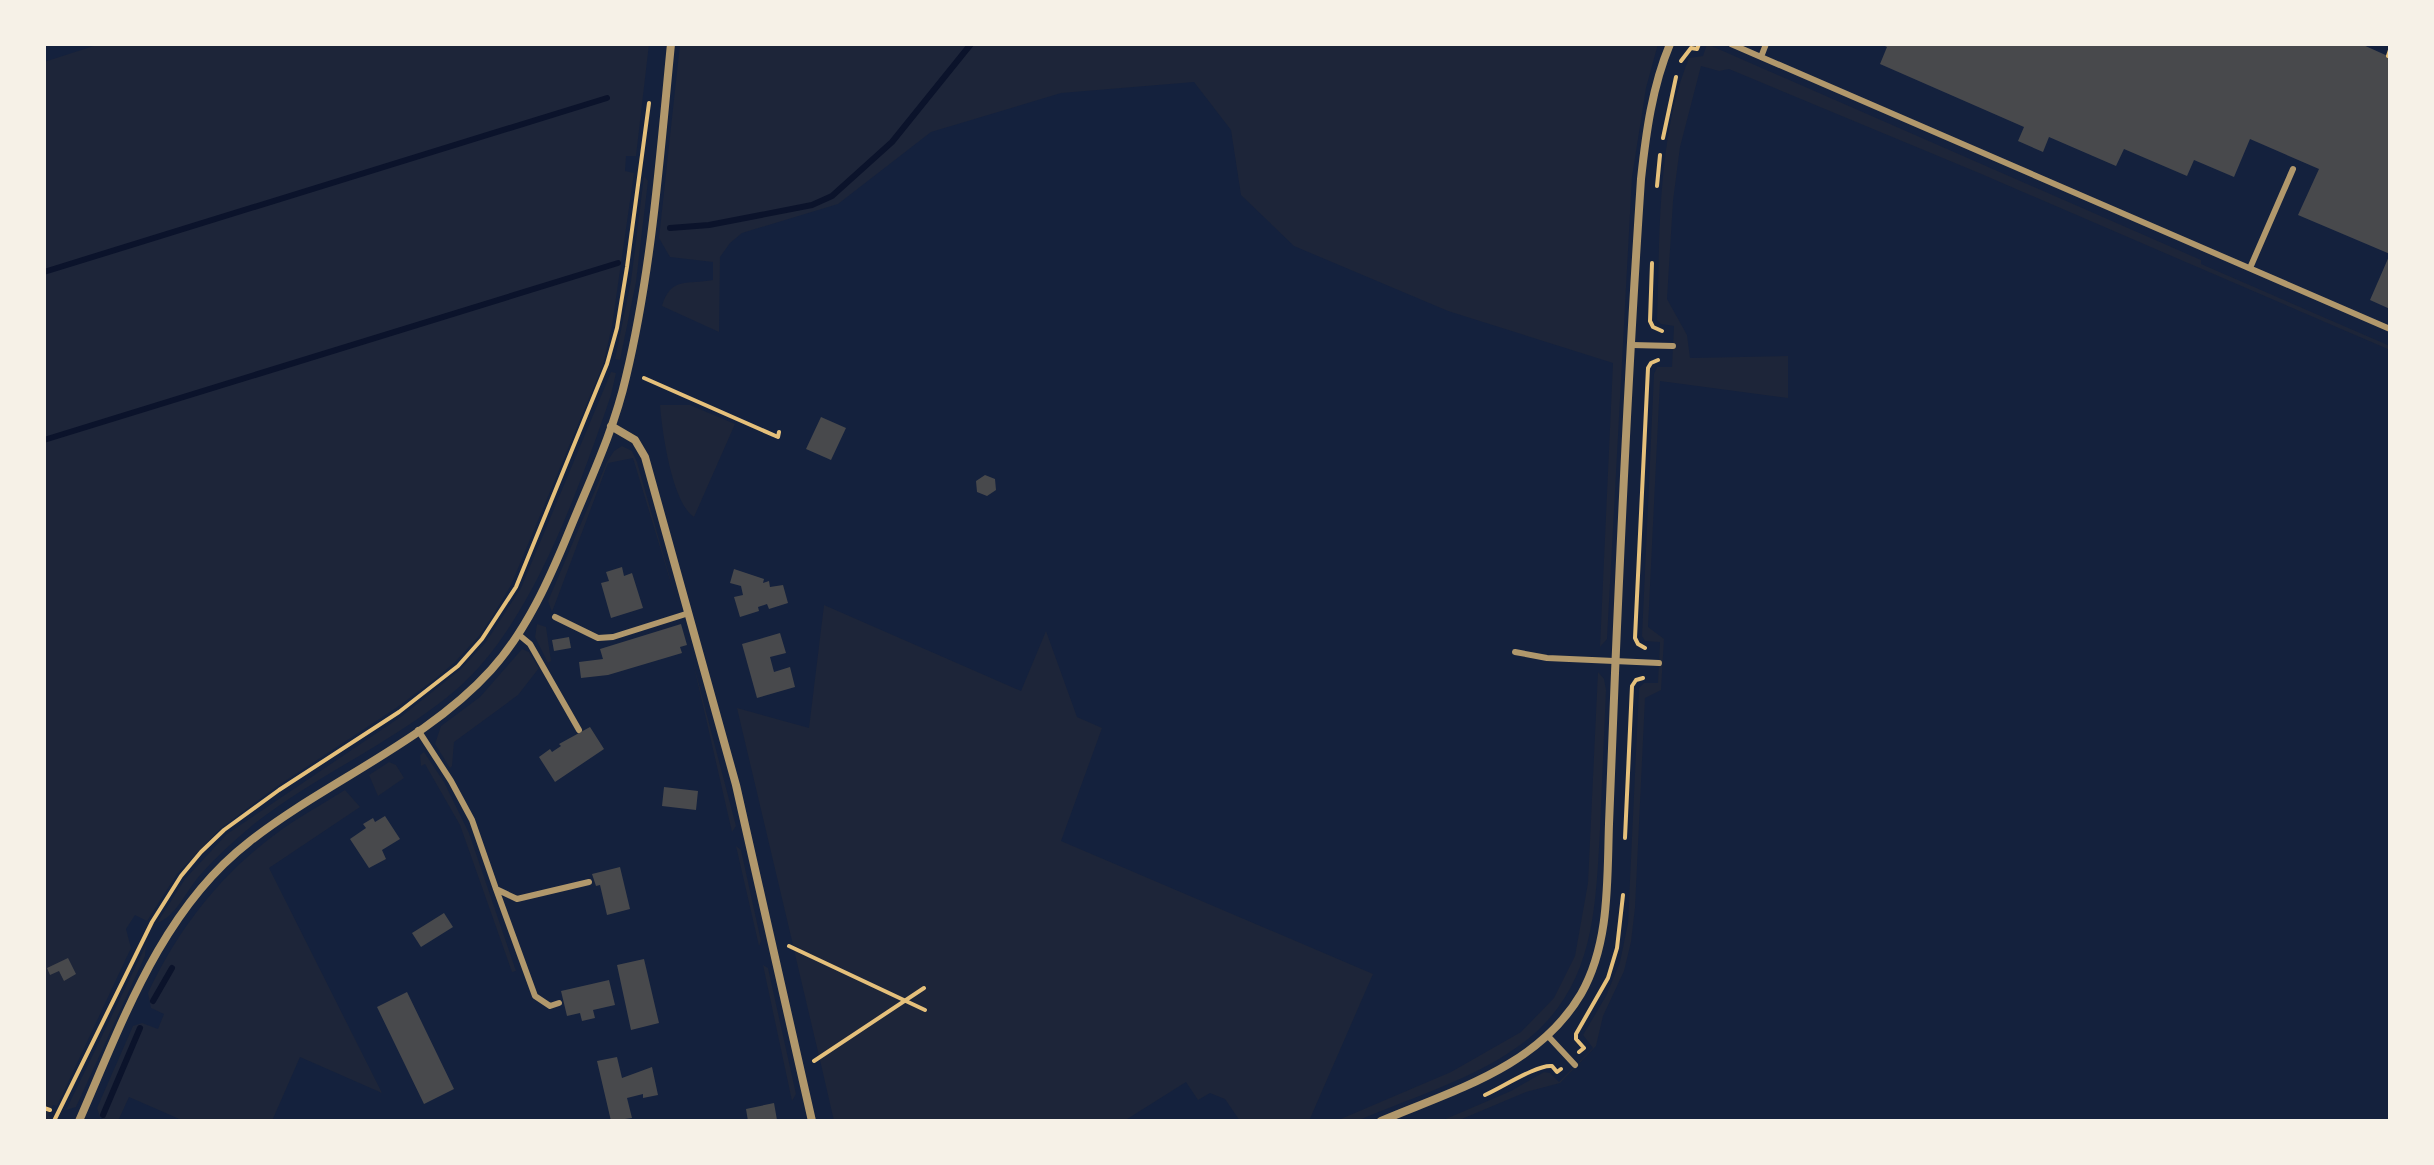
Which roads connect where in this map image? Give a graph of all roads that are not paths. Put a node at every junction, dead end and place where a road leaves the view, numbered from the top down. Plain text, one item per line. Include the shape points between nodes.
1 (671, 44) edge
2 (1670, 44) edge
3 (1731, 44) edge
4 (1766, 44) edge
5 (1761, 57) junction
6 (2293, 169) dead end
7 (2250, 268) junction
8 (2390, 329) edge
9 (1632, 345) junction
10 (1673, 346) dead end
11 (611, 426) junction
12 (689, 613) junction
13 (555, 617) dead end
14 (518, 634) junction
15 (1515, 652) dead end
16 (1616, 660) junction
17 (1659, 663) dead end
18 (418, 730) junction
19 (579, 730) dead end
20 (589, 882) dead end
21 (496, 889) junction
22 (559, 1003) dead end
23 (1548, 1036) junction
24 (1575, 1065) dead end
25 (79, 1121) edge
26 (812, 1121) edge
27 (1381, 1121) edge

1 - 11 street via 647,269 630,363
2 - 9 street via 1646,132
3 - 5 lane
4 - 5 lane
5 - 7 lane
6 - 7 lane
7 - 8 lane
9 - 10 lane
9 - 16 street
11 - 12 street via 635,440 645,457
11 - 14 street via 561,550
12 - 13 lane via 598,638
12 - 26 street via 736,785
14 - 18 street via 484,678
14 - 19 lane via 530,644
15 - 16 lane
16 - 17 lane
16 - 23 street via 1604,921 1592,971
18 - 21 lane via 472,820
18 - 25 street via 269,827 212,877 161,945
20 - 21 lane via 517,899
21 - 22 lane via 535,996 550,1006
23 - 24 lane
23 - 27 street via 1510,1065

